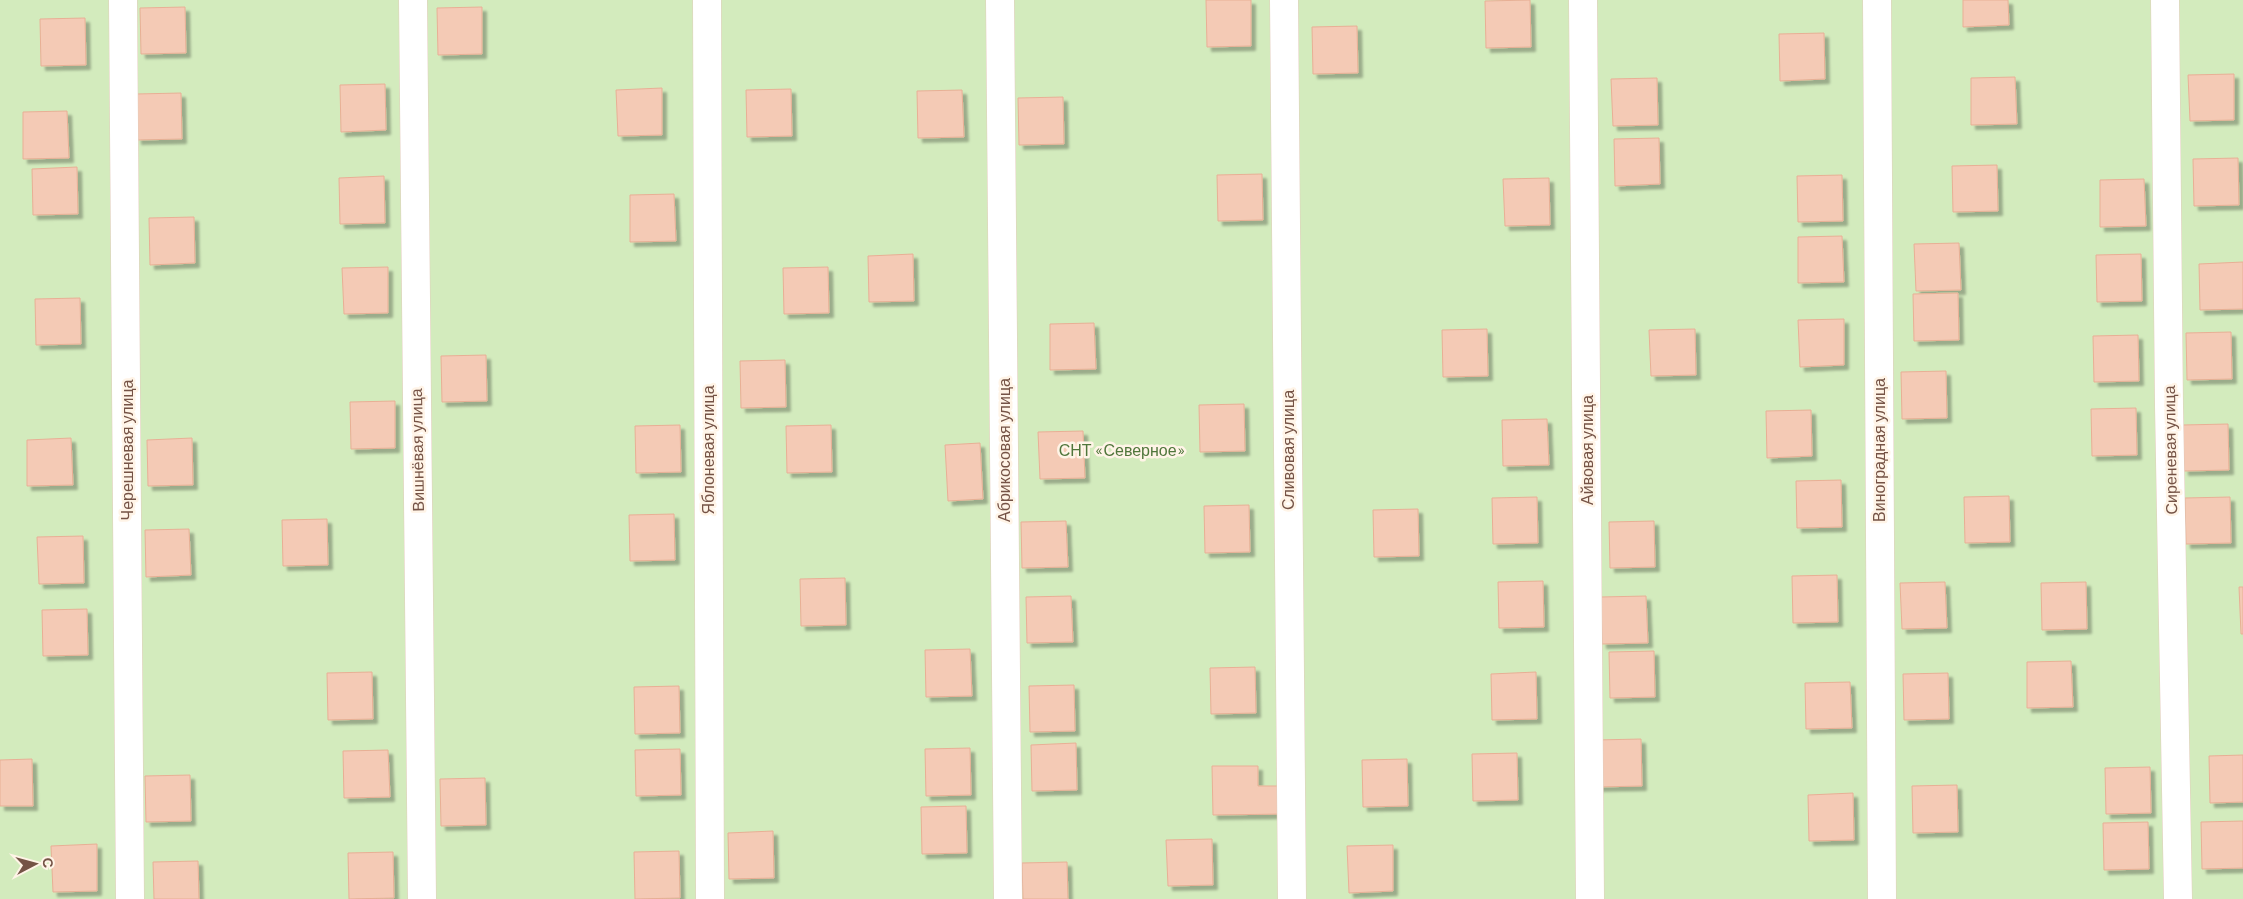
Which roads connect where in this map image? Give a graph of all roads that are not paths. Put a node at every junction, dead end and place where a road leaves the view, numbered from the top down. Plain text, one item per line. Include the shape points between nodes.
1 (123, 0) edge
2 (413, 0) edge
3 (707, 0) edge
4 (1000, 0) edge
5 (1284, 0) edge
6 (1583, 0) edge
7 (1877, 0) edge
8 (2165, 0) edge
9 (130, 899) edge
10 (422, 899) edge
11 (710, 899) edge
12 (1008, 899) edge
13 (1292, 899) edge
14 (1590, 899) edge
15 (1882, 899) edge
16 (2178, 899) edge

1 - 9 street, Черешневая улица
2 - 10 street, Вишнёвая улица
3 - 11 street, Яблоневая улица
4 - 12 street, Абрикосовая улица
5 - 13 street, Сливовая улица
6 - 14 street, Айвовая улица
7 - 15 street, Виноградная улица
8 - 16 street, Сиреневая улица

